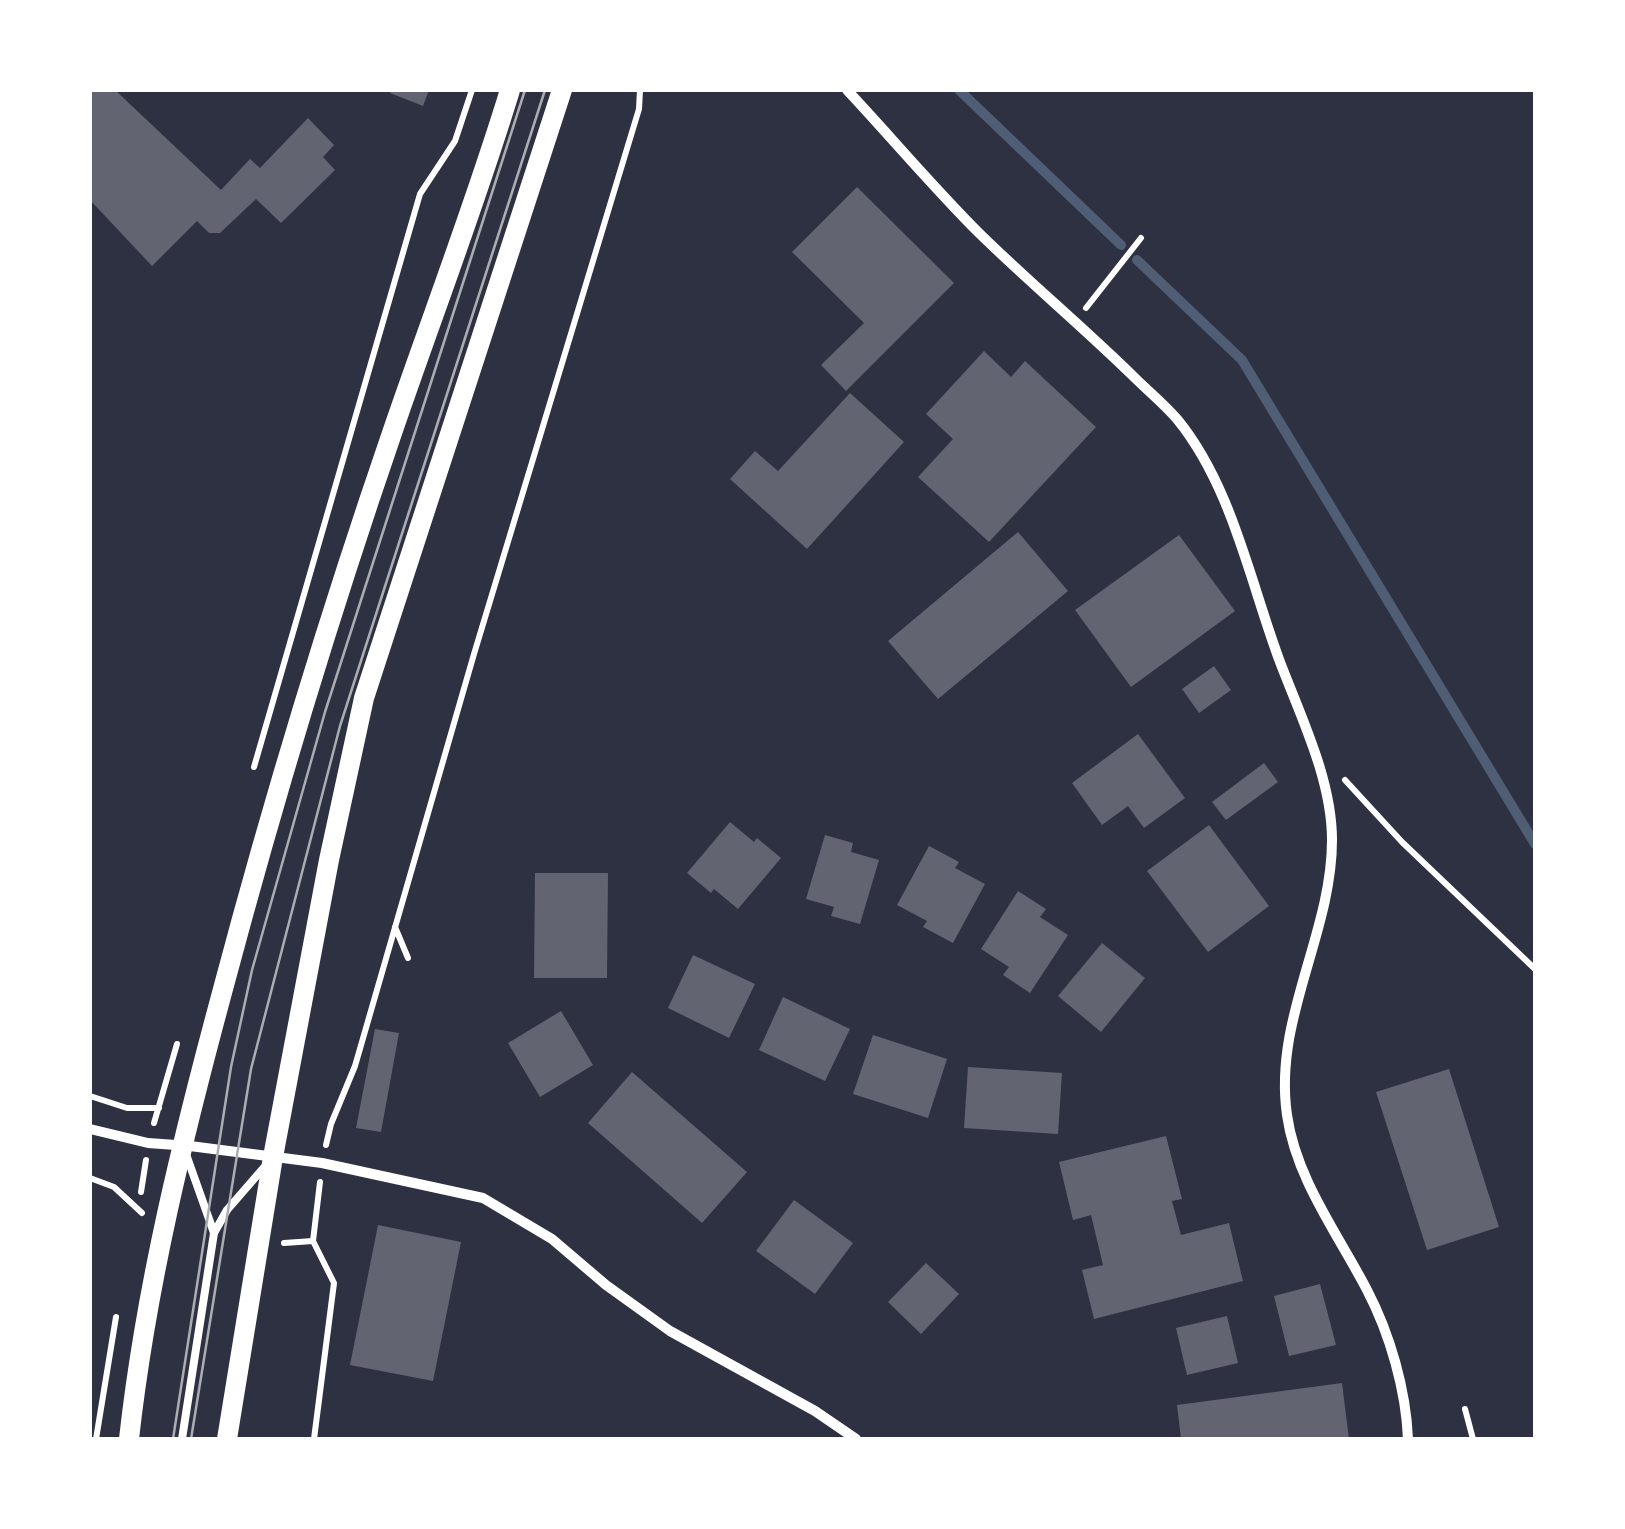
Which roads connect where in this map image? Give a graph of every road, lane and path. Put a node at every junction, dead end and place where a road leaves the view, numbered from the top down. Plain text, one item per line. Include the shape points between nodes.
1 (510, 90) edge
2 (562, 90) edge
3 (640, 90) edge
4 (847, 90) edge
5 (1141, 238) dead end
6 (1076, 320) junction
7 (1310, 742) junction
8 (395, 927) junction
9 (408, 958) dead end
10 (1535, 969) edge
11 (90, 1096) edge
12 (159, 1108) dead end
13 (90, 1129) edge
14 (181, 1145) junction
15 (273, 1157) junction
16 (322, 1164) junction
17 (90, 1178) edge
18 (139, 1211) dead end
19 (214, 1233) junction
20 (313, 1241) junction
21 (278, 1244) dead end
22 (1464, 1410) dead end
23 (129, 1439) edge
24 (182, 1439) edge
25 (228, 1439) edge
26 (314, 1439) edge
27 (856, 1439) edge
28 (1408, 1439) edge
29 (1473, 1439) edge

1 - 14 main road via 308,682
2 - 15 main road via 364,698
3 - 8 path
4 - 6 street via 979,232
5 - 6 path
6 - 7 street via 1177,420 1202,458
7 - 10 path via 1402,842
7 - 28 street via 1332,839 1288,1037 1287,1118 1295,1153 1391,1348
8 - 9 path
8 - 16 path
11 - 12 path via 127,1108
13 - 14 street
14 - 15 street
14 - 19 lane
14 - 23 main road
15 - 16 street
15 - 19 lane
15 - 25 main road
16 - 20 path
16 - 27 street via 483,1198 552,1239 670,1330
17 - 18 path via 114,1187
19 - 24 lane
20 - 21 path
20 - 26 path via 334,1283
22 - 29 path

